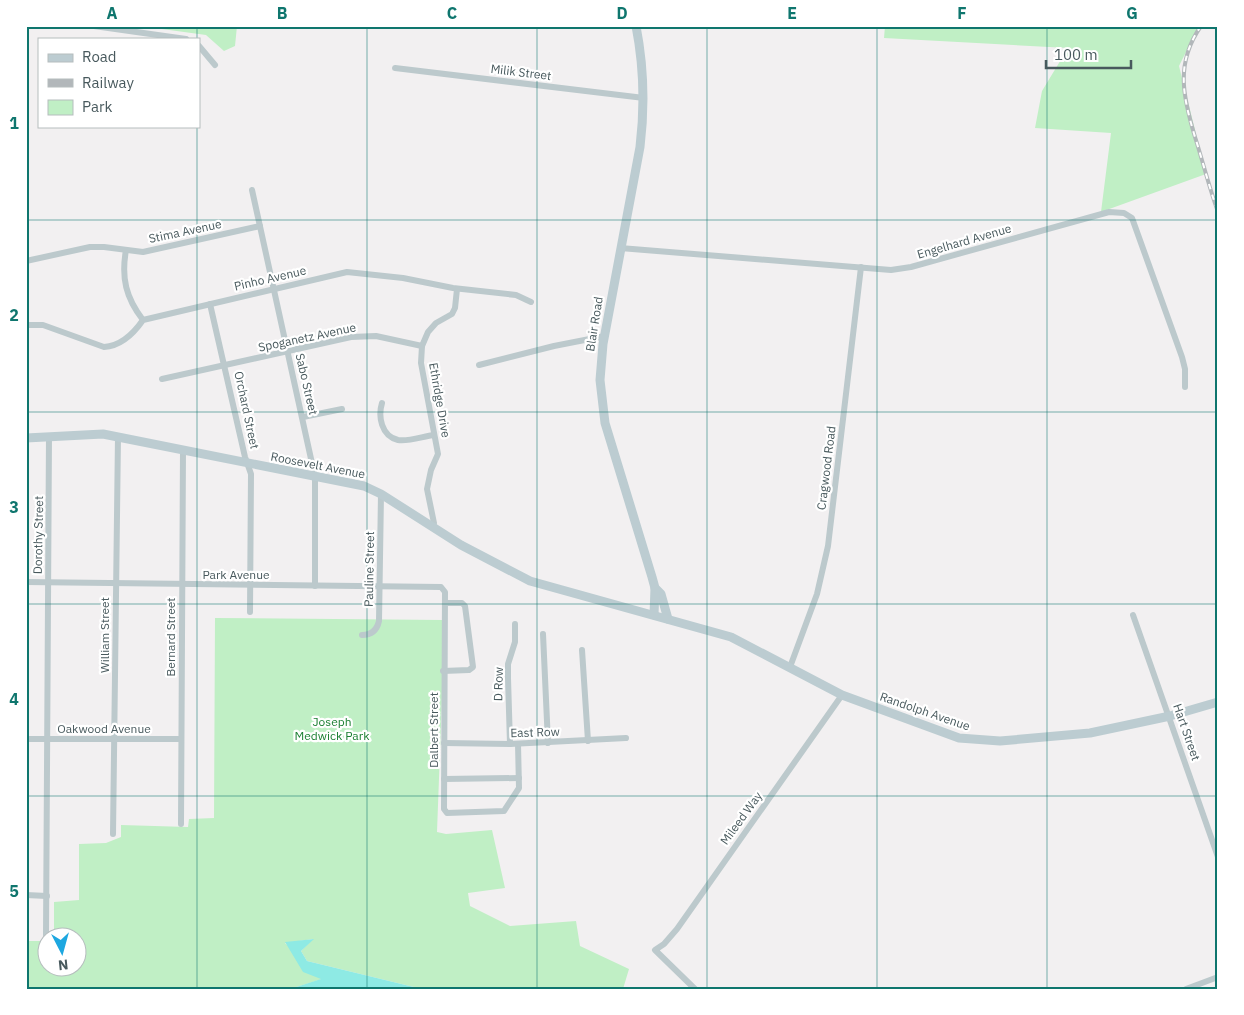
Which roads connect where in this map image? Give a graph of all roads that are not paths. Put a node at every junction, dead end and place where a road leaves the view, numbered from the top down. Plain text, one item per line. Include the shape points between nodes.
1 (94, 26) edge
2 (636, 26) edge
3 (179, 38) edge
4 (200, 47) edge
5 (215, 65) dead end
6 (395, 68) dead end
7 (644, 98) junction
8 (252, 190) dead end
9 (260, 226) junction
10 (620, 248) junction
11 (126, 250) junction
12 (26, 261) edge
13 (861, 267) junction
14 (274, 289) junction
15 (457, 289) junction
16 (531, 302) dead end
17 (210, 304) junction
18 (143, 320) junction
19 (26, 325) edge
20 (605, 336) junction
21 (422, 346) junction
22 (287, 351) junction
23 (226, 365) junction
24 (479, 366) dead end
25 (162, 379) dead end
26 (1185, 387) dead end
27 (382, 403) dead end
28 (342, 409) dead end
29 (303, 417) junction
30 (434, 435) junction
31 (49, 436) junction
32 (118, 436) junction
33 (26, 438) edge
34 (183, 450) junction
35 (248, 463) junction
36 (315, 477) junction
37 (381, 494) junction
38 (432, 526) junction
39 (26, 582) edge
40 (49, 582) junction
41 (115, 585) junction
42 (182, 585) junction
43 (250, 585) junction
44 (316, 586) junction
45 (380, 586) junction
46 (655, 588) junction
47 (444, 589) joint
48 (445, 603) junction
49 (250, 612) dead end
50 (654, 615) junction
51 (1133, 615) dead end
52 (668, 619) junction
53 (515, 624) dead end
54 (543, 634) dead end
55 (362, 635) dead end
56 (582, 650) dead end
57 (790, 667) junction
58 (444, 671) junction
59 (842, 695) junction
60 (1218, 702) edge
61 (1170, 716) junction
62 (626, 738) dead end
63 (26, 739) edge
64 (47, 739) junction
65 (115, 739) junction
66 (182, 739) junction
67 (588, 741) junction
68 (444, 742) junction
69 (548, 743) junction
70 (510, 744) junction
71 (518, 744) junction
72 (519, 778) junction
73 (444, 779) junction
74 (181, 824) dead end
75 (113, 834) dead end
76 (1218, 857) edge
77 (26, 895) edge
78 (46, 896) junction
79 (46, 928) edge
80 (1218, 977) edge
81 (695, 989) edge
82 (1186, 989) edge

1 - 3 street
2 - 7 main road, Blair Road
4 - 5 street
6 - 7 street, Milik Street
7 - 10 main road, Blair Road via 640,147
8 - 9 street, Sabo Street
9 - 11 street, Stima Avenue via 143,252
9 - 14 street, Sabo Street
10 - 13 street, Engelhard Avenue
10 - 20 main road, Blair Road
11 - 12 street, Stima Avenue via 90,247
11 - 18 street via 125,291
13 - 26 street, Engelhard Avenue via 891,270 911,267 1109,212 1124,212 1132,218 1176,340 1185,369
13 - 57 street, Cragwood Road via 827,551 816,594
14 - 15 street, Pinho Avenue via 347,272 403,278
14 - 17 street, Pinho Avenue
14 - 22 street, Sabo Street
15 - 16 street, Pinho Avenue via 516,295
15 - 21 street, Ethridge Drive via 452,314 432,327
17 - 18 street, Pinho Avenue
17 - 23 street, Orchard Street
18 - 19 street via 119,344 104,347 43,326
20 - 24 street
20 - 46 main road, Blair Road via 600,380 605,423
21 - 22 street, Spoganetz Avenue via 376,336 351,337
21 - 30 street, Ethridge Drive via 421,371
22 - 23 street, Spoganetz Avenue
22 - 29 street, Sabo Street
23 - 25 street, Spoganetz Avenue
23 - 35 street, Orchard Street
27 - 30 street via 379,412 381,424 390,436 402,440
28 - 29 street
29 - 36 street, Sabo Street
30 - 38 street, Ethridge Drive via 438,454 427,489
31 - 32 main road, Roosevelt Avenue via 91,433
31 - 33 main road, Roosevelt Avenue
31 - 40 street, Dorothy Street
32 - 34 main road, Roosevelt Avenue
32 - 41 street, William Street
34 - 35 main road, Roosevelt Avenue
34 - 42 street, Bernard Street
35 - 36 main road, Roosevelt Avenue
35 - 43 street, Orchard Street via 251,474
36 - 37 main road, Roosevelt Avenue via 364,486
36 - 44 street, Sabo Street
37 - 38 main road, Roosevelt Avenue
37 - 45 street, Pauline Street
38 - 50 main road, Roosevelt Avenue via 498,566 530,581
39 - 40 street, Park Avenue
40 - 41 street, Park Avenue
40 - 64 street, Dorothy Street
41 - 42 street, Park Avenue
41 - 65 street, William Street
42 - 43 street, Park Avenue
42 - 66 street, Bernard Street
43 - 44 street, Park Avenue
43 - 49 street, Orchard Street
44 - 45 street, Park Avenue
45 - 47 street, Park Avenue
45 - 55 street, Pauline Street via 378,627
46 - 50 main road
46 - 52 main road, Blair Road via 661,594
47 - 48 street, Dalbert Street
48 - 58 street, Dalbert Street
48 - 58 street via 465,606 473,667
50 - 52 main road, Roosevelt Avenue
51 - 61 street, Hart Street
52 - 57 main road, Randolph Avenue via 731,637
53 - 70 street, D Row via 515,642 508,664
54 - 69 street
56 - 67 street
57 - 59 main road, Randolph Avenue
58 - 68 street, Dalbert Street
59 - 61 main road, Randolph Avenue via 948,734 984,742 1090,733
59 - 81 street, Mileed Way via 677,929 655,950
60 - 61 main road, Randolph Avenue
61 - 76 street, Hart Street
62 - 67 street, East Row
63 - 64 street, Oakwood Avenue
64 - 65 street, Oakwood Avenue
64 - 78 street, Dorothy Street
65 - 66 street, Oakwood Avenue
65 - 75 street, William Street
66 - 74 street, Bernard Street
67 - 69 street, East Row
68 - 70 street, East Row
68 - 73 street, Dalbert Street
69 - 71 street, East Row
70 - 71 street, East Row
71 - 72 street
72 - 73 street
72 - 73 street, Dalbert Street via 519,788 504,811 447,813 444,809
77 - 78 street
78 - 79 street, Dorothy Street
80 - 82 street

